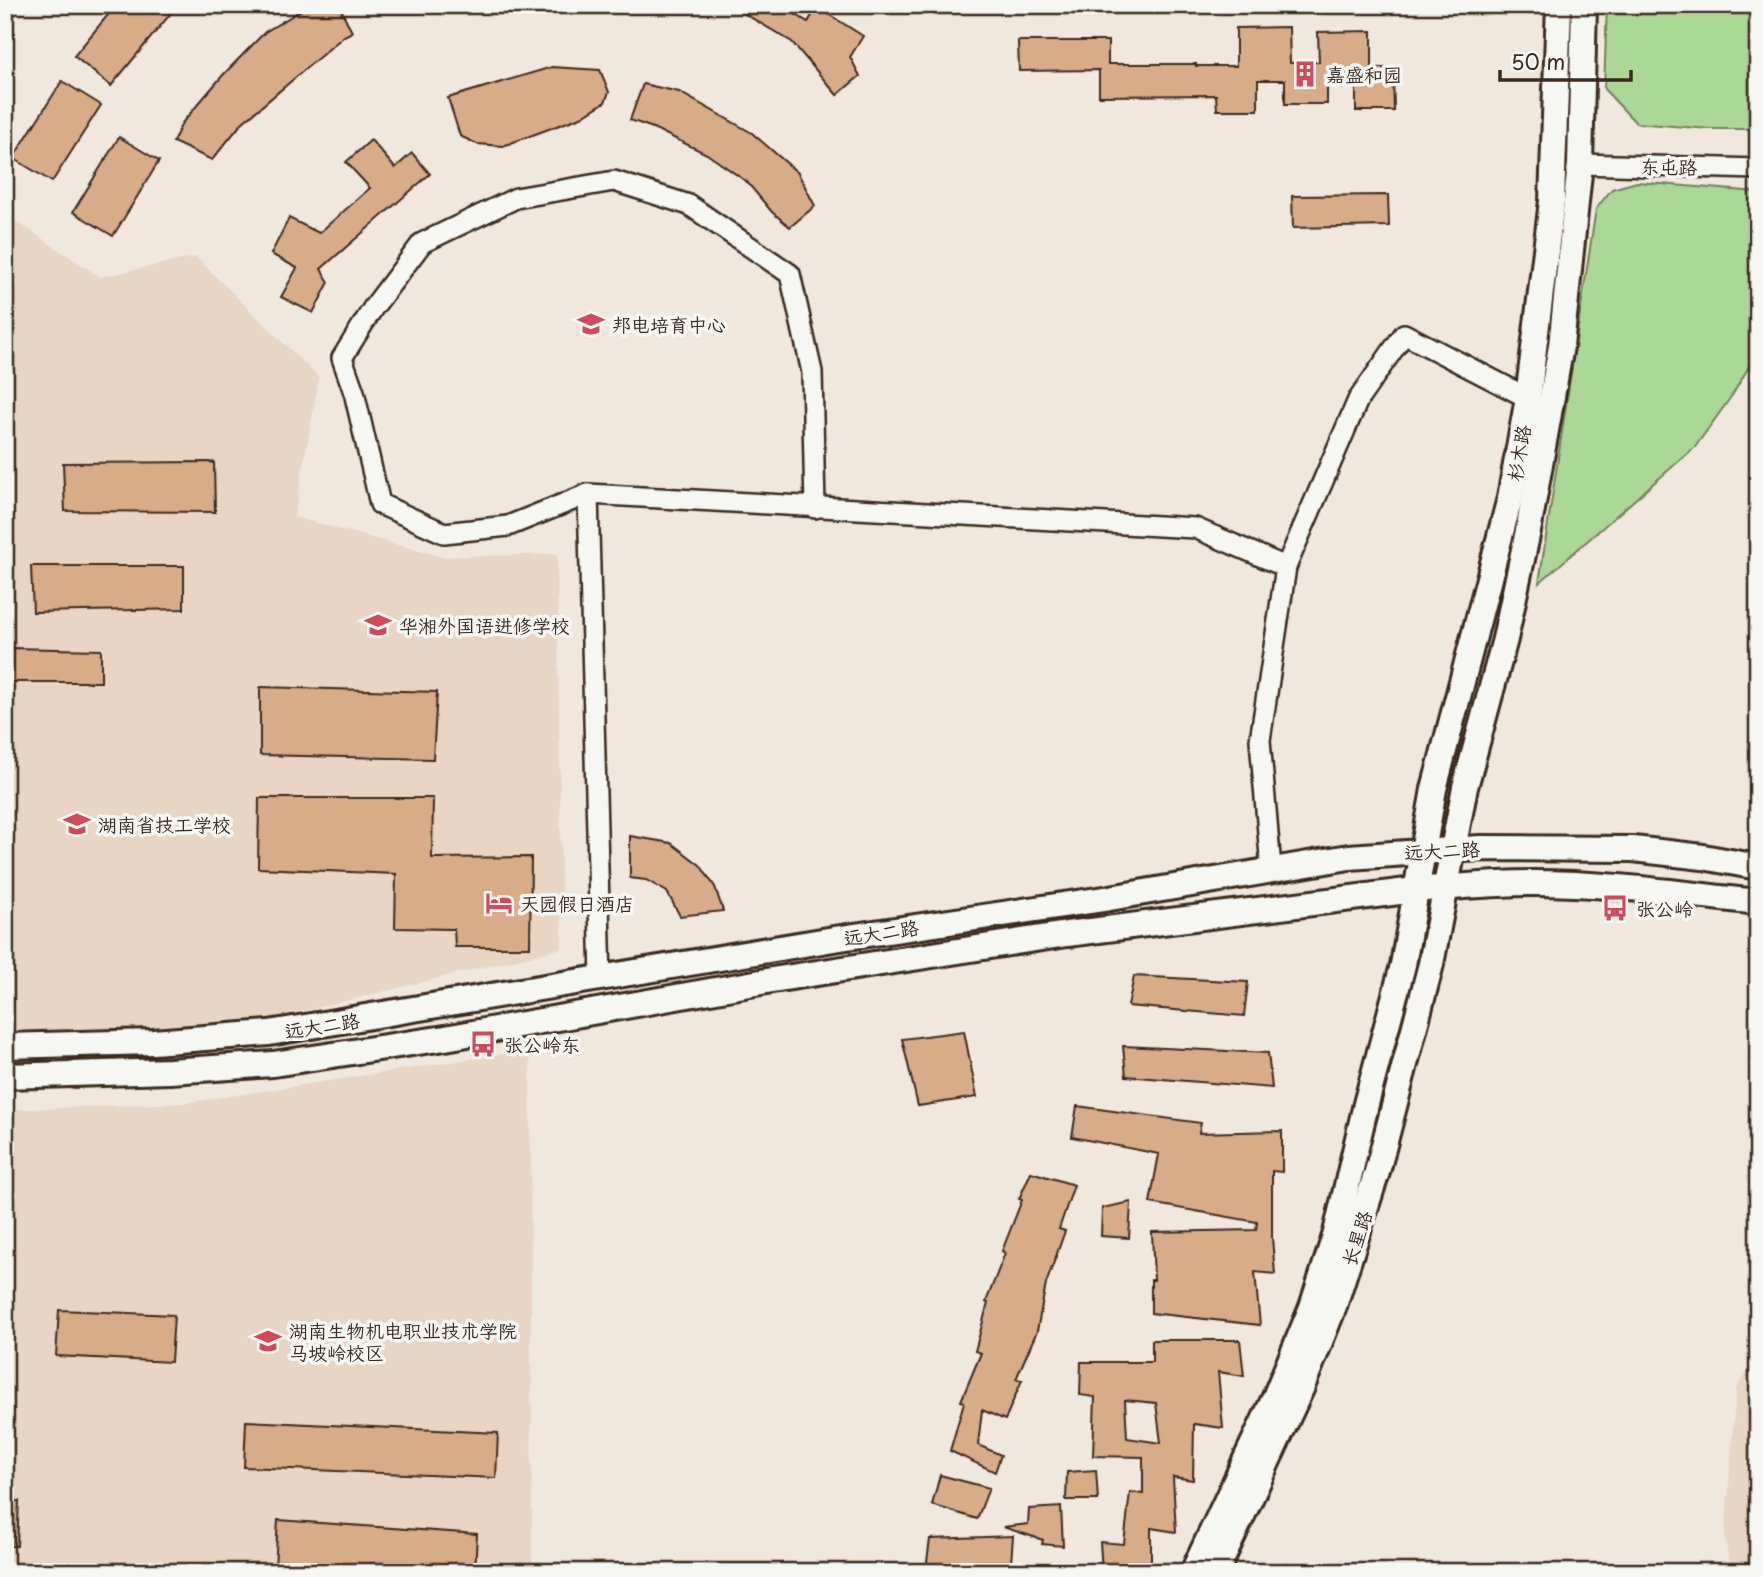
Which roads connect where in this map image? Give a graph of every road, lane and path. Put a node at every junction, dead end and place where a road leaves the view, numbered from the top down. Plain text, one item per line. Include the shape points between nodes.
1 (1559, 5) edge
2 (1584, 5) edge
3 (1580, 164) junction
4 (1758, 169) edge
5 (1528, 398) junction
6 (589, 494) junction
7 (814, 508) junction
8 (1286, 567) junction
9 (1453, 849) junction
10 (1422, 851) junction
11 (1758, 867) edge
12 (1271, 868) junction
13 (1446, 887) junction
14 (1415, 890) junction
15 (1758, 902) edge
16 (601, 980) junction
17 (5, 1046) edge
18 (5, 1076) edge
19 (1193, 1572) edge
20 (1216, 1572) edge

1 - 5 main road, 杉木路 via 1552,201
2 - 3 main road, 杉木路
3 - 4 street, 东屯路
3 - 9 main road, 杉木路 via 1561,346 1529,526
5 - 8 street via 1404,334 1358,400
5 - 10 main road, 杉木路 via 1510,498
6 - 7 street
6 - 7 street via 508,526 444,533 380,504 342,358 422,243 516,198 614,181 689,205 790,274 812,372
6 - 16 street
7 - 8 street via 1195,528
8 - 12 street via 1260,740
9 - 10 main road, 远大二路
9 - 11 main road, 远大二路 via 1633,849
9 - 13 main road, 杉木路
10 - 12 main road, 远大二路
10 - 14 main road, 杉木路
12 - 16 main road, 远大二路
13 - 14 main road, 远大二路
13 - 15 main road, 远大二路 via 1534,883
13 - 20 main road, 长星路 via 1431,964 1380,1159 1333,1309
14 - 18 main road, 远大二路 via 1067,934 273,1064
14 - 19 main road, 长星路 via 1403,965 1336,1233 1312,1307
16 - 17 main road, 远大二路 via 269,1033

